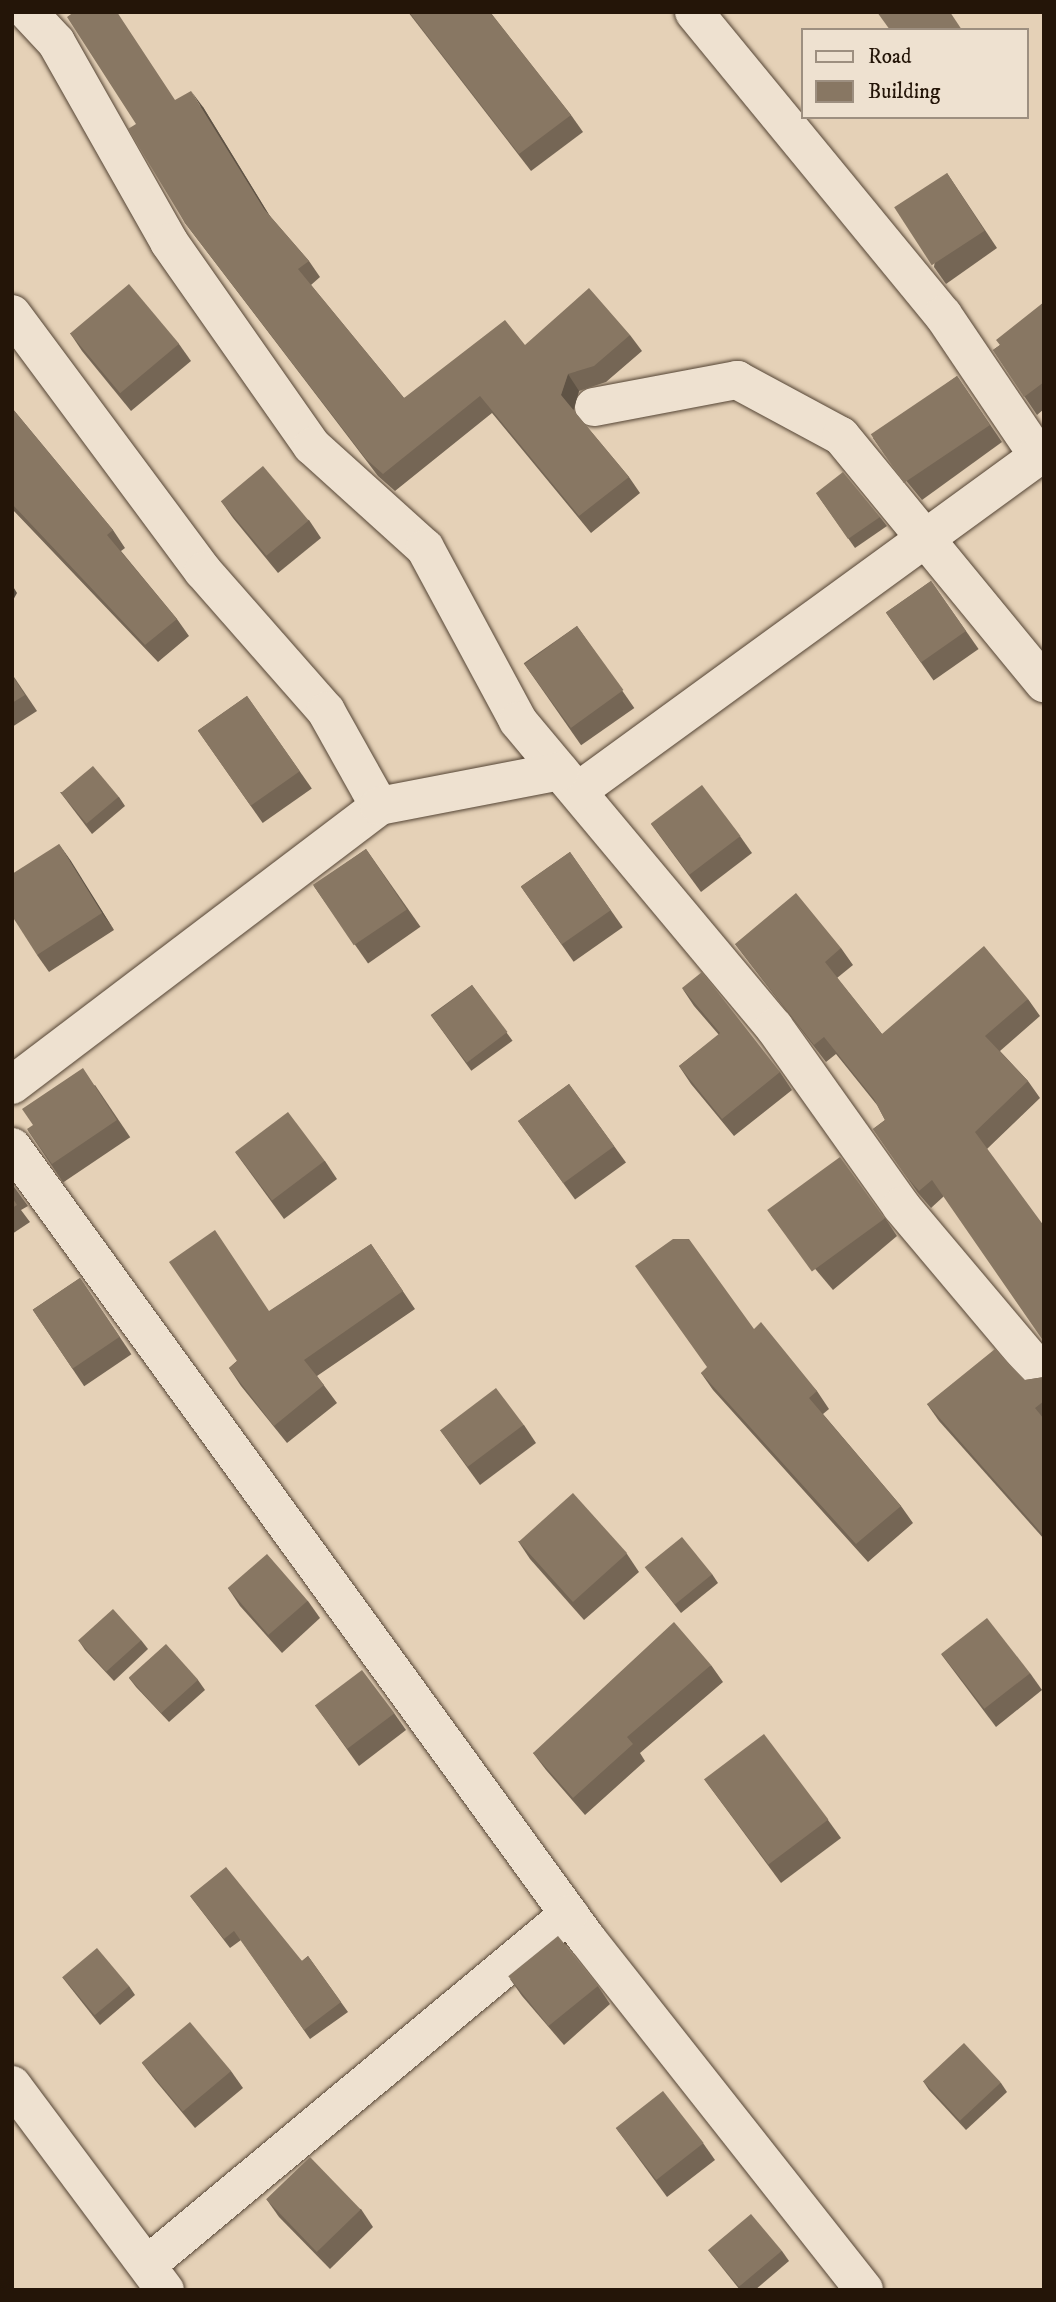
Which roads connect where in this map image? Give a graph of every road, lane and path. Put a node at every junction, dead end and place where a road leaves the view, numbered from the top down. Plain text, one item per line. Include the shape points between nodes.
1 (28, 12) edge
2 (694, 12) edge
3 (12, 314) edge
4 (594, 407) dead end
5 (1041, 454) edge
6 (929, 536) junction
7 (1044, 683) edge
8 (569, 781) junction
9 (379, 806) junction
10 (12, 1086) edge
11 (12, 1147) edge
12 (1044, 1376) edge
13 (569, 1914) junction
14 (12, 2085) edge
15 (156, 2277) edge
16 (864, 2290) edge

1 - 8 street via 57,42 169,242 312,446 425,548 519,722
2 - 5 street via 943,315
3 - 9 street via 202,571 327,711
4 - 6 street via 737,380 841,436
5 - 6 street
6 - 7 street
6 - 8 street
8 - 9 street
8 - 12 street via 774,1027 901,1206
9 - 10 street
11 - 13 street
13 - 15 street
13 - 16 street
14 - 15 street

